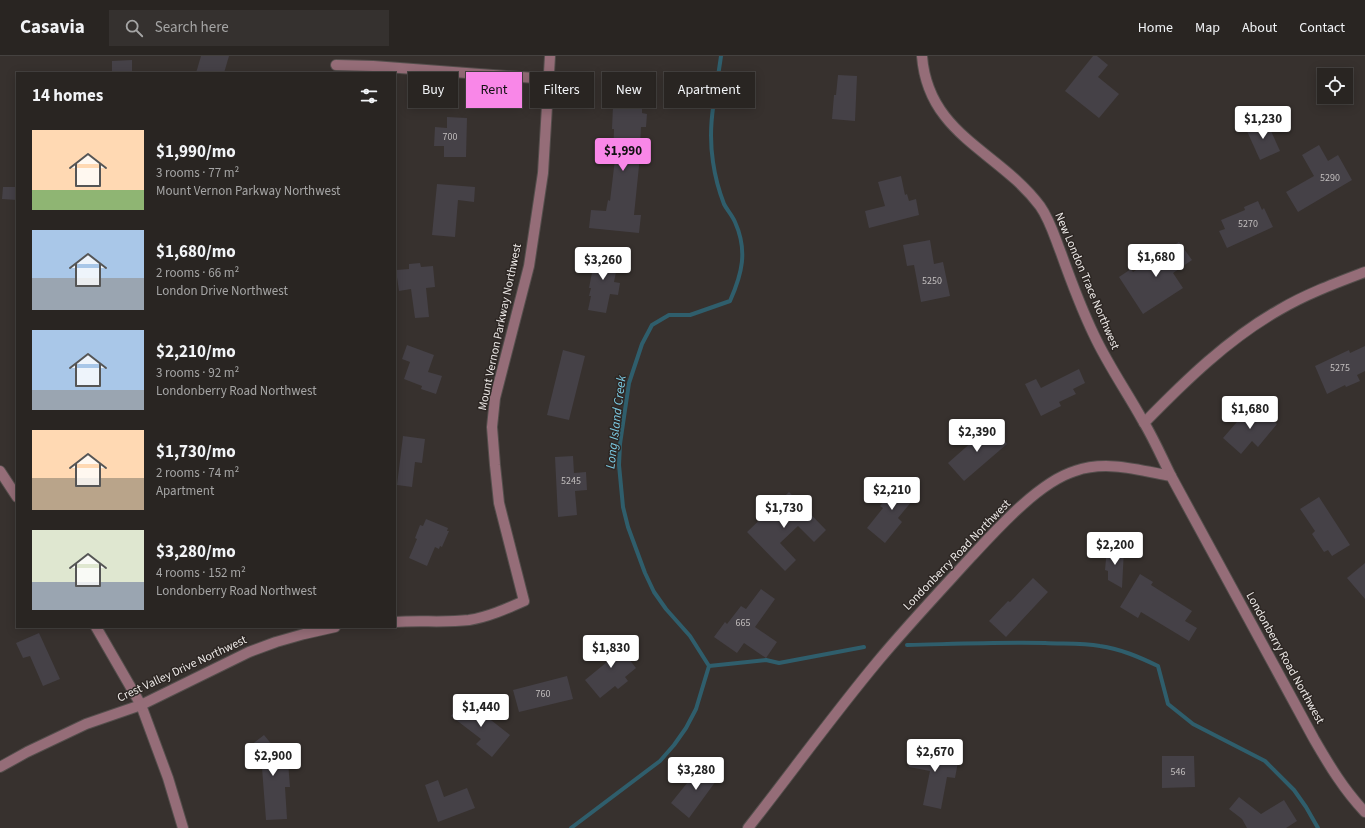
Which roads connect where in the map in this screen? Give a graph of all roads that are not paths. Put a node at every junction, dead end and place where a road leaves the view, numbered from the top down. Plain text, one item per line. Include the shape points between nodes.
1 (550, 56) edge
2 (922, 56) edge
3 (336, 65) dead end
4 (549, 72) edge
5 (530, 78) edge
6 (546, 108) edge
7 (1365, 272) edge
8 (1144, 423) junction
9 (0, 471) edge
10 (1171, 476) junction
11 (16, 495) edge
12 (396, 622) edge
13 (97, 628) edge
14 (331, 628) edge
15 (142, 705) junction
16 (0, 767) edge
17 (1365, 812) edge
18 (184, 828) edge
19 (748, 828) edge

1 - 4 street, Mount Vernon Parkway Northwest
2 - 8 street, New London Trace Northwest via 926,79 936,105 950,124 1022,185 1041,208 1094,335
3 - 5 street
6 - 12 street, Mount Vernon Parkway Northwest via 543,173 529,266 495,398 492,427 499,503 524,601 499,612 470,620
7 - 8 street via 1279,309 1251,328 1176,390
8 - 10 street, New London Trace Northwest
9 - 11 street
10 - 17 street, Londonberry Road Northwest via 1314,739 1338,780
10 - 19 street, Londonberry Road Northwest via 1112,466 1094,466 1058,478 1045,487 1014,513 924,608 878,661
13 - 15 street
14 - 15 street, Crest Valley Drive Northwest via 249,652
15 - 16 street, Crest Valley Drive Northwest via 86,724
15 - 18 street

